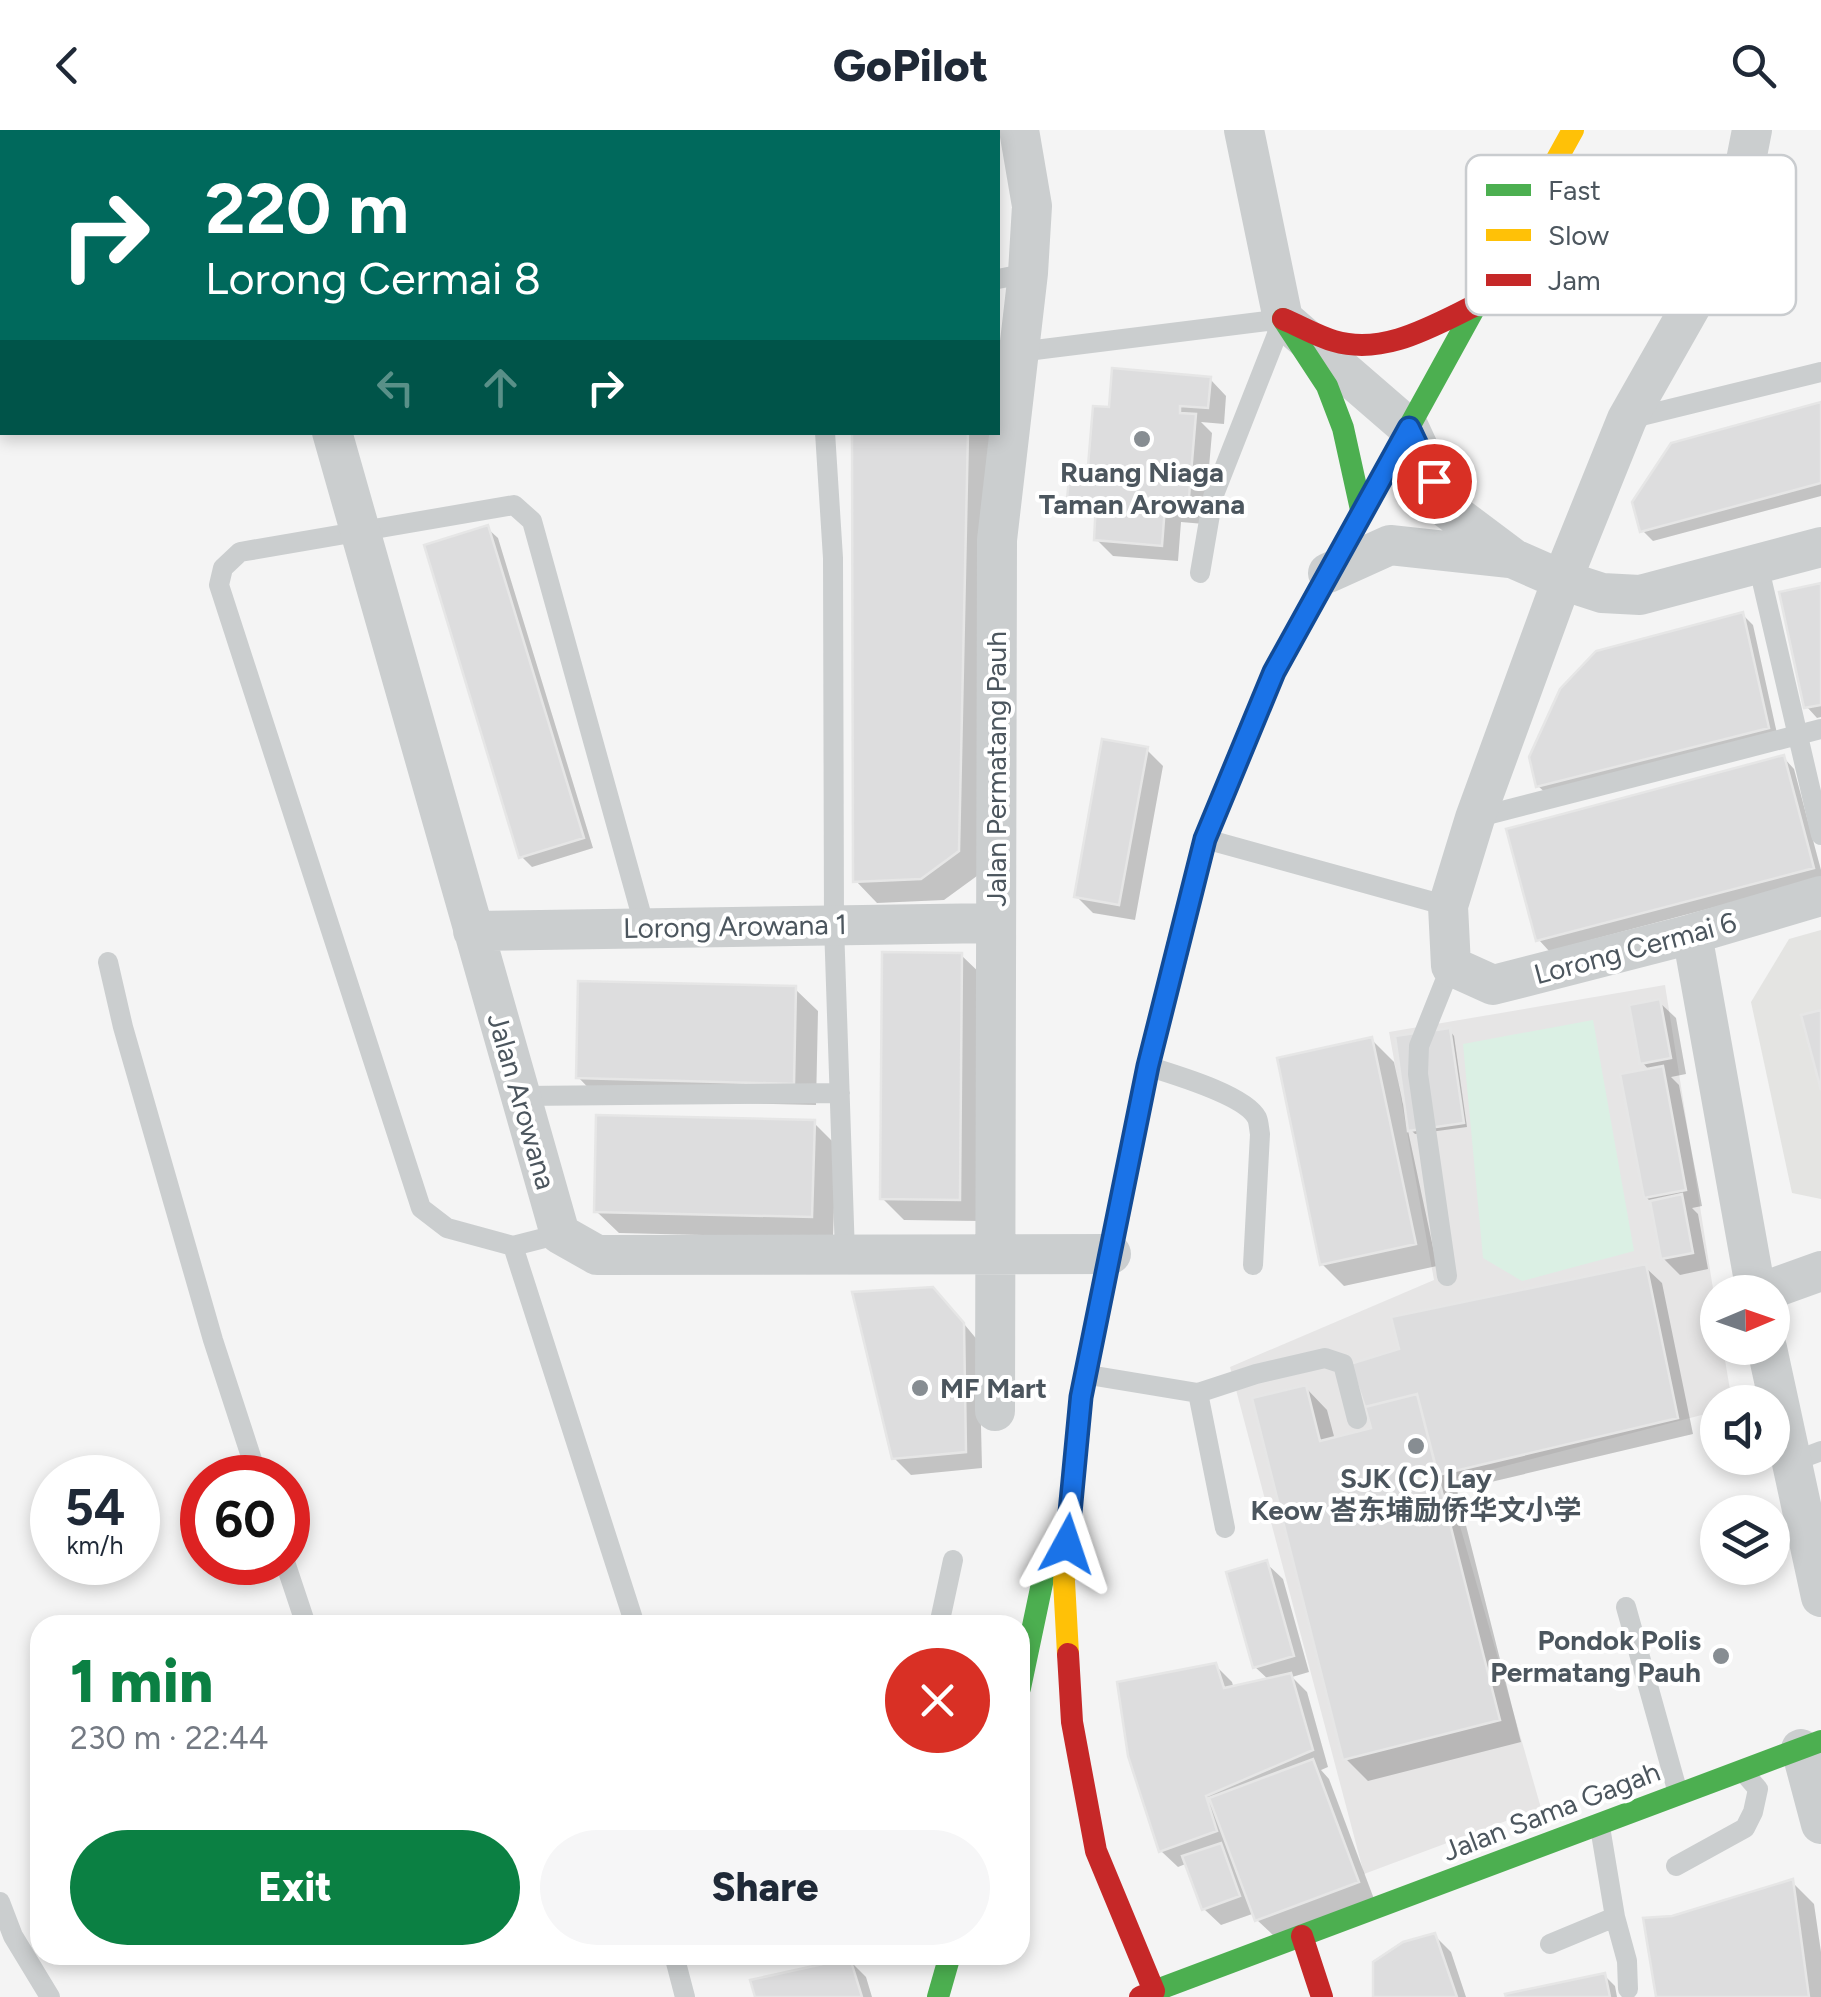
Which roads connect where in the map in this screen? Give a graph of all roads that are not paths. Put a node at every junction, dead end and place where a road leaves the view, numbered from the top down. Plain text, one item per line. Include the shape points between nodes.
1 (1018, 130) edge
2 (1244, 130) edge
3 (1573, 130) edge
4 (1752, 130) edge
5 (1559, 155) edge
6 (1747, 155) edge
7 (1013, 276) edge
8 (1466, 310) edge
9 (1472, 315) edge
10 (1686, 315) edge
11 (1282, 319) junction
12 (1011, 360) edge
13 (1821, 372) edge
14 (1627, 420) junction
15 (1409, 428) junction
16 (333, 435) edge
17 (824, 435) edge
18 (1362, 514) junction
19 (360, 530) junction
20 (1821, 547) edge
21 (1514, 558) junction
22 (1758, 564) junction
23 (1200, 573) dead end
24 (1328, 573) junction
25 (1562, 580) junction
26 (1821, 728) edge
27 (1798, 734) junction
28 (1476, 818) junction
29 (1821, 835) edge
30 (1205, 839) junction
31 (1821, 896) edge
32 (1448, 906) junction
33 (996, 922) junction
34 (834, 925) junction
35 (645, 928) junction
36 (474, 931) junction
37 (1692, 934) junction
38 (108, 962) dead end
39 (1450, 966) junction
40 (1148, 1066) junction
41 (840, 1093) junction
42 (521, 1096) junction
43 (560, 1234) junction
44 (513, 1246) junction
45 (845, 1254) junction
46 (995, 1254) junction
47 (1111, 1254) junction
48 (1252, 1265) dead end
49 (1821, 1271) edge
50 (1756, 1275) edge
51 (1447, 1276) dead end
52 (1790, 1282) edge
53 (1773, 1365) edge
54 (1084, 1386) junction
55 (1198, 1393) junction
56 (995, 1411) dead end
57 (1358, 1419) dead end
58 (250, 1455) edge
59 (1806, 1456) edge
60 (1225, 1528) dead end
61 (953, 1560) dead end
62 (293, 1585) edge
63 (1821, 1597) edge
64 (1626, 1607) dead end
65 (303, 1615) edge
66 (632, 1615) edge
67 (941, 1615) edge
68 (1030, 1641) edge
69 (1811, 1745) edge
70 (1742, 1771) junction
71 (1678, 1795) junction
72 (1821, 1824) edge
73 (1600, 1825) junction
74 (1676, 1866) dead end
75 (0, 1902) edge
76 (1614, 1918) junction
77 (1302, 1936) junction
78 (1550, 1944) dead end
79 (30, 1964) edge
80 (31, 1965) edge
81 (676, 1965) edge
82 (947, 1965) edge
83 (1628, 1989) dead end
84 (1147, 1994) edge
85 (50, 1997) edge
86 (684, 1997) edge
87 (938, 1997) edge
88 (1322, 1997) edge

1 - 7 street, Jalan Permatang Pauh via 1032,206
2 - 11 street
3 - 5 main road
4 - 6 street
7 - 12 street, Jalan Permatang Pauh
8 - 11 main road via 1381,344 1342,342
9 - 15 main road
10 - 14 street
11 - 12 lane
11 - 15 street
11 - 18 main road via 1327,386 1344,428
11 - 23 lane via 1213,497
12 - 33 street, Jalan Permatang Pauh via 997,540
13 - 14 lane
14 - 25 street
15 - 18 main road
15 - 21 street via 1446,508
16 - 19 street, Jalan Arowana
17 - 34 lane via 833,558
18 - 24 main road
19 - 35 lane via 514,505 532,521
19 - 36 street, Jalan Arowana
19 - 44 lane via 240,552 223,568 219,585 421,1208 447,1228
20 - 22 street
21 - 24 street via 1390,544
21 - 25 street
22 - 25 street via 1640,596
22 - 27 lane
24 - 30 main road via 1274,672
25 - 28 street
26 - 27 lane
27 - 28 lane
27 - 29 lane
28 - 32 street
30 - 32 lane
30 - 40 main road
31 - 37 street, Lorong Cermai 6
32 - 39 street
33 - 34 street, Lorong Arowana 1
33 - 46 street, Jalan Permatang Pauh
34 - 35 street, Lorong Arowana 1
34 - 41 lane
35 - 36 street, Lorong Arowana 1
36 - 42 street, Jalan Arowana
37 - 39 street, Lorong Cermai 6 via 1493,986
37 - 50 street
38 - 58 lane
39 - 51 lane via 1419,1046 1418,1074
40 - 47 main road
40 - 48 lane via 1216,1090 1257,1118
41 - 42 lane
41 - 45 lane
42 - 43 street, Jalan Arowana
43 - 44 lane
43 - 45 street via 596,1255
44 - 66 lane
45 - 46 street
46 - 47 street
46 - 56 street, Jalan Permatang Pauh
47 - 54 main road
49 - 52 street
53 - 59 street
54 - 55 lane
54 - 68 main road
54 - 84 main road via 1064,1581 1072,1722 1096,1851
55 - 57 lane via 1325,1358 1343,1364
55 - 60 lane
59 - 63 street
61 - 67 lane
62 - 65 lane
64 - 71 lane
69 - 70 main road, Jalan Sama Gagah
69 - 72 street
70 - 71 main road, Jalan Sama Gagah
70 - 74 lane via 1758,1789 1745,1828
71 - 73 main road, Jalan Sama Gagah
73 - 76 lane
73 - 77 main road, Jalan Sama Gagah
75 - 79 lane
76 - 78 lane
76 - 83 lane
77 - 84 main road
77 - 88 main road
80 - 85 lane
81 - 86 lane
82 - 87 main road

